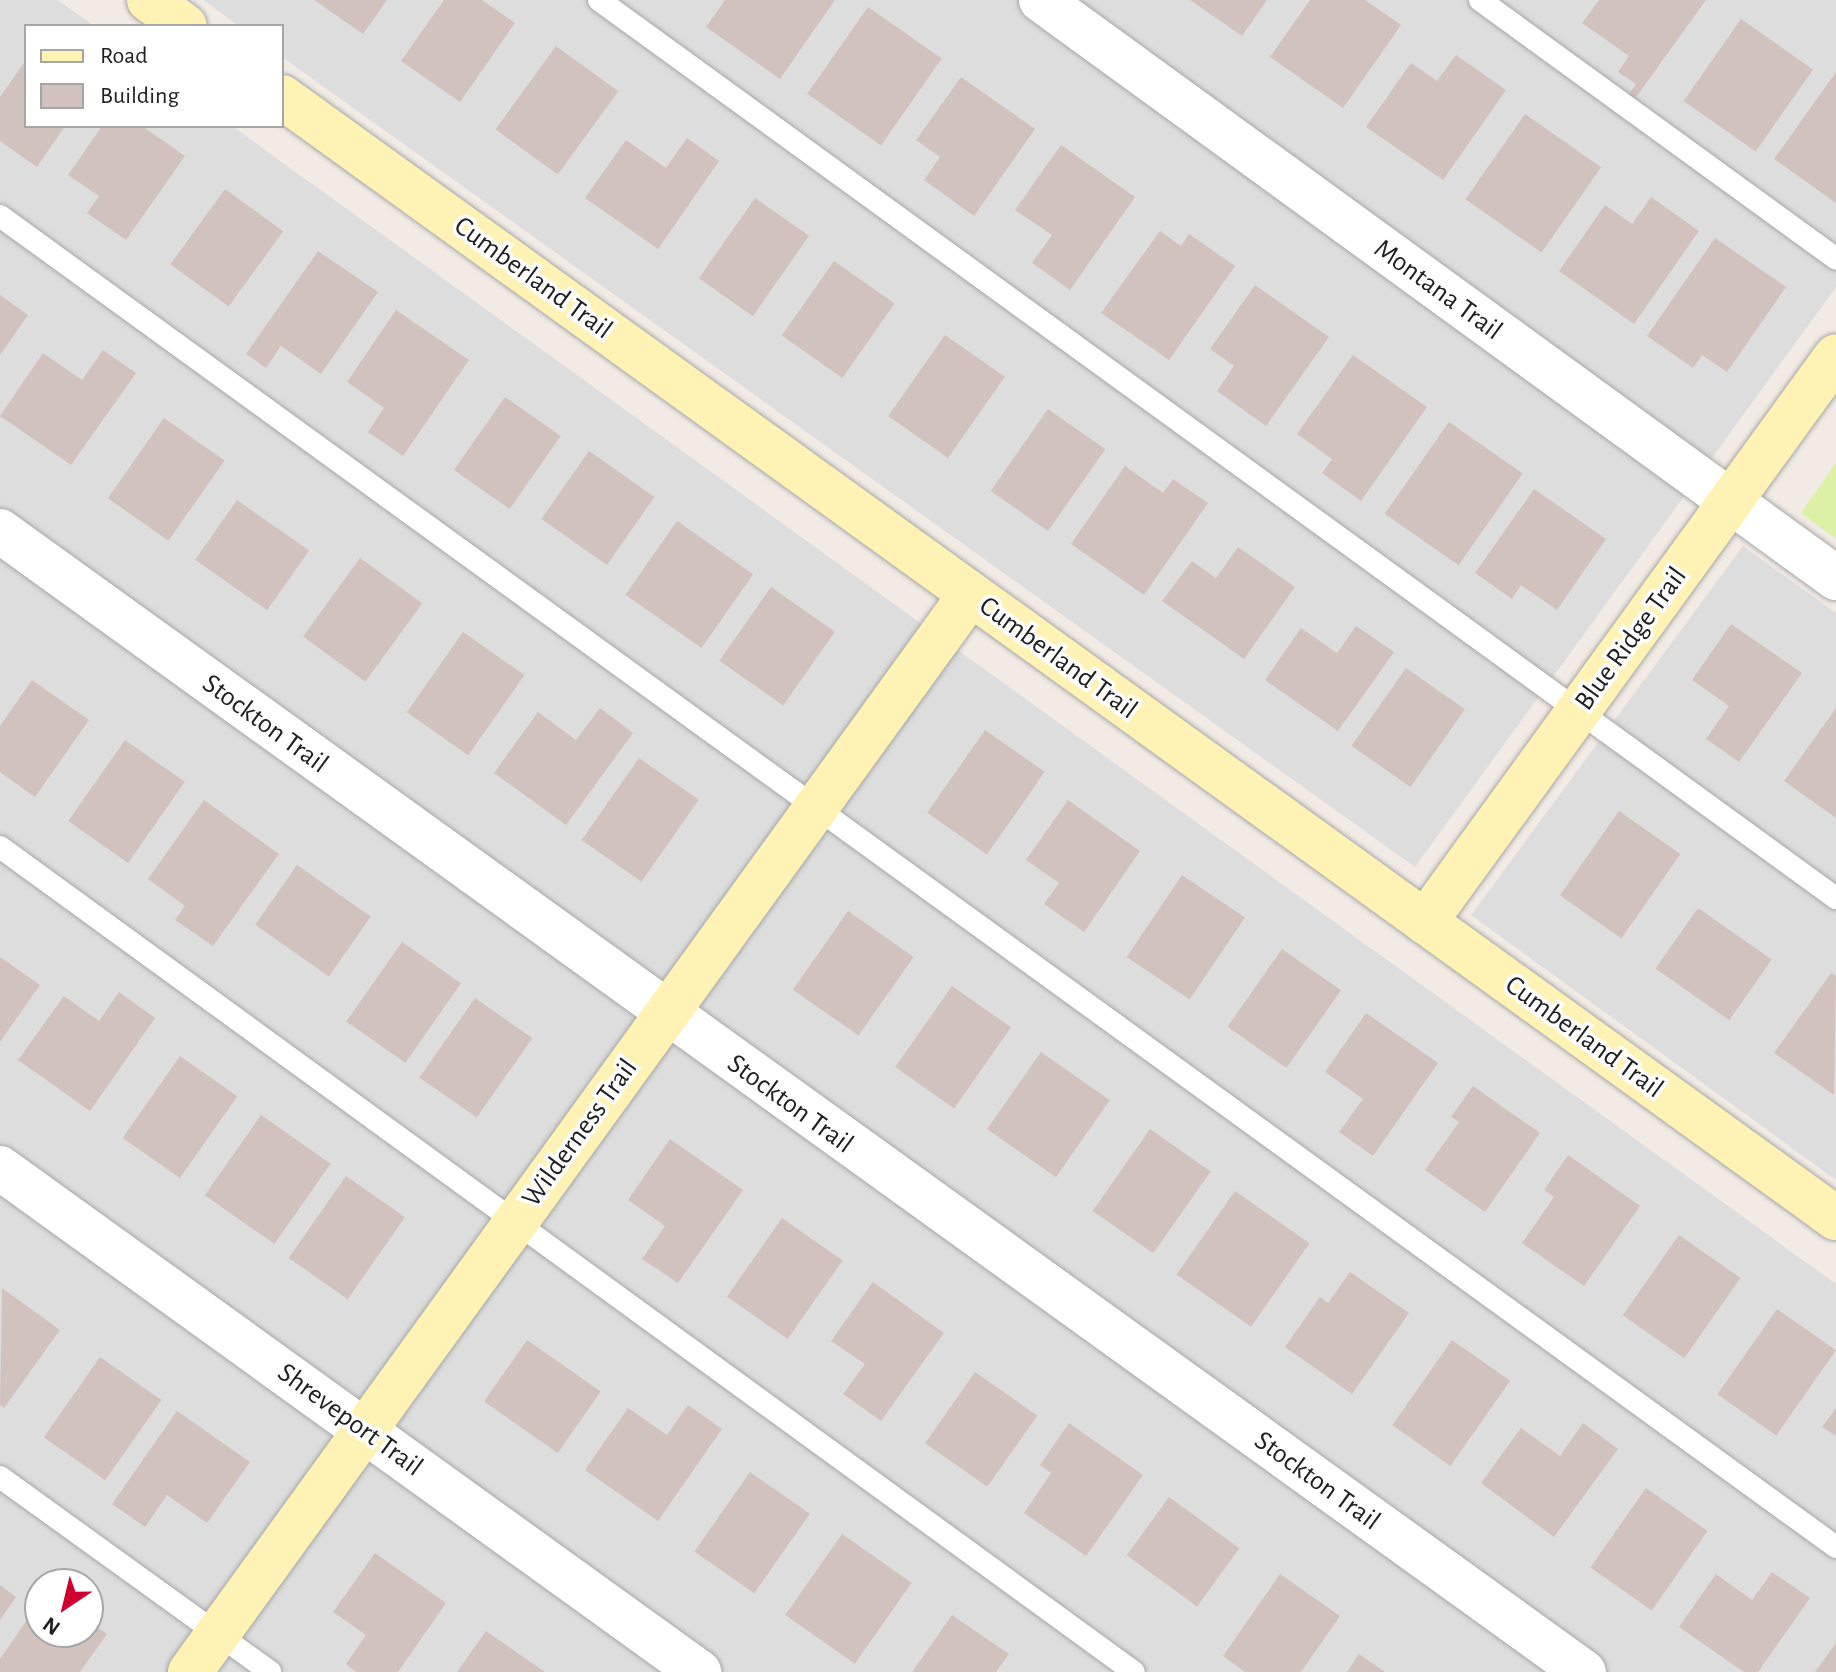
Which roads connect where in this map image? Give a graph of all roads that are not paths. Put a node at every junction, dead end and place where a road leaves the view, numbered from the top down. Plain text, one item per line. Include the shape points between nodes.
1 (149, 0) edge
2 (599, 0) edge
3 (1041, 0) edge
4 (1480, 0) edge
5 (182, 24) edge
6 (284, 98) edge
7 (0, 216) edge
8 (1836, 259) edge
9 (1836, 356) edge
10 (1730, 503) junction
11 (0, 531) edge
12 (1836, 578) edge
13 (970, 595) junction
14 (1578, 712) junction
15 (815, 806) junction
16 (0, 847) edge
17 (1836, 898) edge
18 (1425, 922) junction
19 (666, 1015) junction
20 (0, 1168) edge
21 (1836, 1218) edge
22 (515, 1223) junction
23 (366, 1431) junction
24 (0, 1477) edge
25 (1836, 1547) edge
26 (218, 1634) junction
27 (190, 1672) edge
28 (270, 1672) edge
29 (699, 1672) edge
30 (1134, 1672) edge
31 (1584, 1672) edge

1 - 5 street
2 - 14 lane
3 - 10 street, Montana Trail
4 - 8 lane
6 - 13 street, Cumberland Trail
7 - 15 lane
9 - 10 street, Blue Ridge Trail
10 - 12 street, Montana Trail
10 - 14 street, Blue Ridge Trail
11 - 19 street, Stockton Trail
13 - 15 street, Wilderness Trail
13 - 18 street, Cumberland Trail
14 - 17 lane
14 - 18 street, Blue Ridge Trail
15 - 19 street, Wilderness Trail
15 - 25 lane
16 - 22 lane
18 - 21 street, Cumberland Trail
19 - 22 street, Wilderness Trail
19 - 31 street, Stockton Trail
20 - 23 street, Shreveport Trail
22 - 23 street, Wilderness Trail
22 - 30 lane
23 - 26 street, Wilderness Trail
23 - 29 street, Shreveport Trail
24 - 26 lane
26 - 27 street, Wilderness Trail
26 - 28 lane

